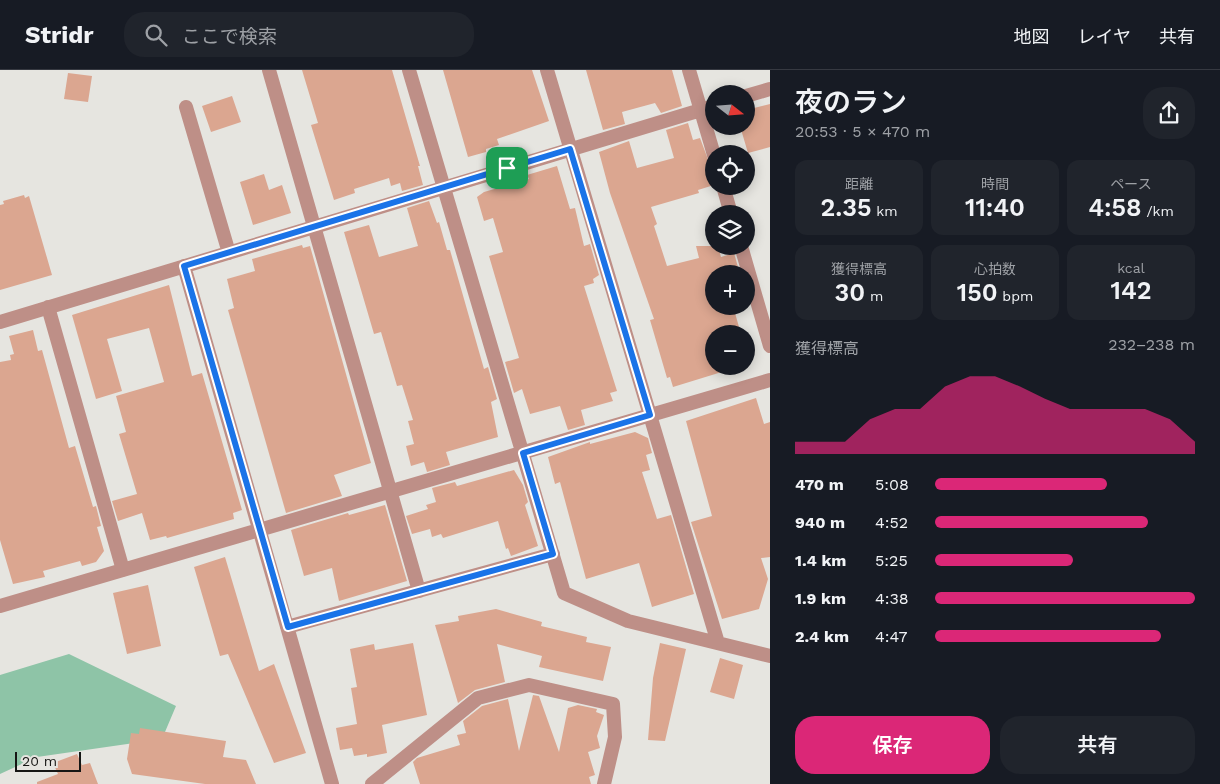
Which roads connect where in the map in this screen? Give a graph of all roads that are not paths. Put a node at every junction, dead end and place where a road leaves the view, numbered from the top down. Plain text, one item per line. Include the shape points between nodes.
1 (269, 70) edge
2 (409, 70) edge
3 (547, 70) edge
4 (688, 70) edge
5 (770, 89) edge
6 (755, 93) edge
7 (705, 104) edge
8 (186, 107) dead end
9 (705, 109) edge
10 (570, 149) junction
11 (444, 188) junction
12 (314, 227) junction
13 (229, 253) junction
14 (744, 255) edge
15 (184, 266) junction
16 (48, 307) junction
17 (0, 322) edge
18 (770, 346) edge
19 (770, 380) edge
20 (650, 415) junction
21 (523, 453) junction
22 (391, 492) junction
23 (260, 530) junction
24 (553, 554) junction
25 (123, 570) junction
26 (419, 591) junction
27 (0, 606) edge
28 (288, 627) junction
29 (718, 643) junction
30 (770, 656) edge
31 (332, 784) edge
32 (372, 784) edge
33 (604, 784) edge

1 - 12 street
2 - 11 street
3 - 10 street
4 - 7 street
5 - 6 street
8 - 13 street
9 - 10 street
10 - 11 street
10 - 20 street
11 - 12 street
11 - 21 street
12 - 13 street
12 - 22 street
13 - 15 street
14 - 18 street
15 - 16 street
15 - 23 street
16 - 17 street
16 - 25 street
19 - 20 street
20 - 21 street
20 - 29 street
21 - 22 street
21 - 24 street
22 - 23 street
22 - 26 street
23 - 25 street
23 - 28 street
24 - 26 street
24 - 29 street via 564,593 628,620
25 - 27 street
26 - 28 street
28 - 31 street
29 - 30 street
32 - 33 street via 478,698 529,684 612,704 615,737

